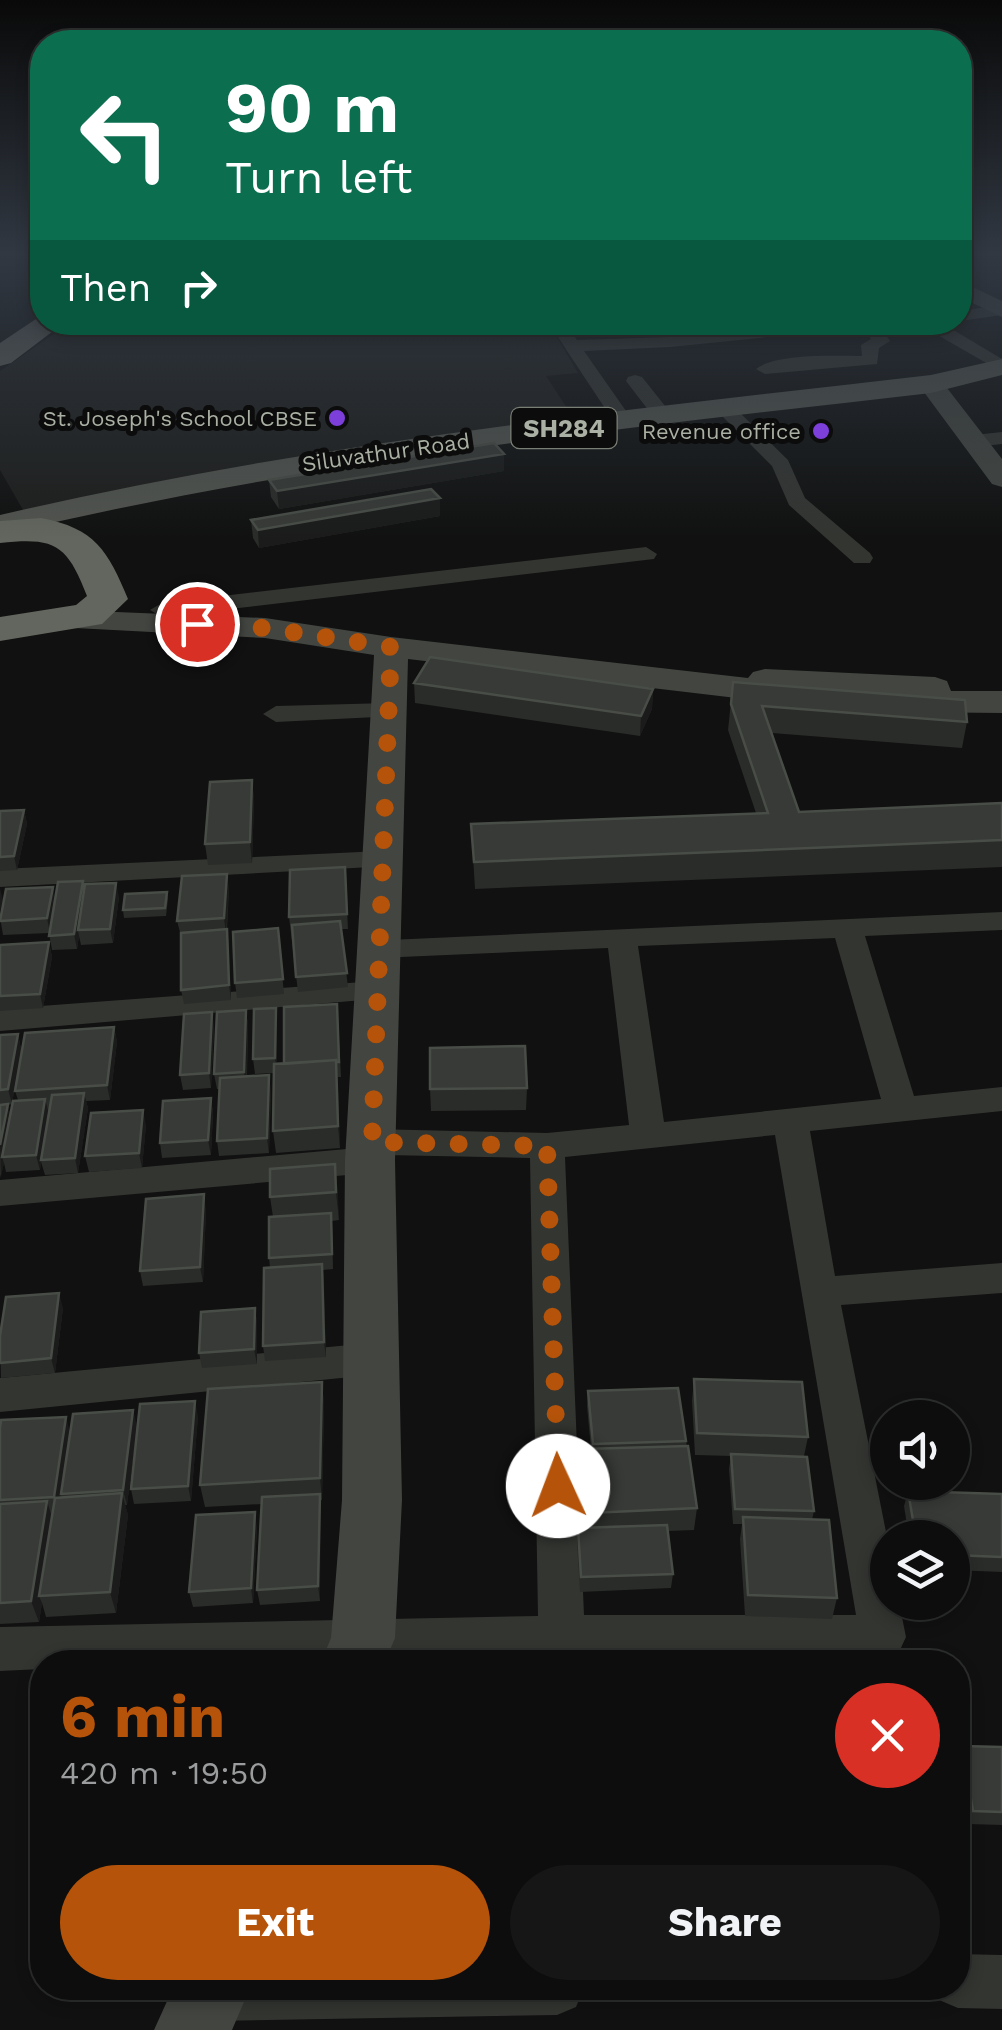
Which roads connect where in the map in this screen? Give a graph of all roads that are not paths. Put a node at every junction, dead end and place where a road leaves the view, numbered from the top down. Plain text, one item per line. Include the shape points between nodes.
1 (576, 351) edge
2 (757, 351) edge
3 (870, 351) edge
4 (975, 351) edge
5 (1002, 367) edge
6 (764, 370) junction
7 (635, 381) dead end
8 (931, 384) junction
9 (792, 401) junction
10 (725, 409) junction
11 (663, 416) junction
12 (623, 421) junction
13 (1002, 438) edge
14 (974, 441) junction
15 (1002, 478) edge
16 (128, 496) junction
17 (0, 529) edge
18 (80, 547) junction
19 (646, 554) dead end
20 (862, 558) dead end
21 (108, 600) junction
22 (162, 610) junction
23 (68, 620) junction
24 (0, 629) edge
25 (391, 647) junction
26 (671, 675) junction
27 (1002, 691) edge
28 (1002, 702) edge
29 (388, 712) junction
30 (276, 714) dead end
31 (380, 860) junction
32 (0, 878) edge
33 (1002, 922) edge
34 (847, 927) junction
35 (622, 938) junction
36 (377, 969) junction
37 (0, 1020) edge
38 (1002, 1099) edge
39 (900, 1106) junction
40 (792, 1123) junction
41 (648, 1136) junction
42 (547, 1146) junction
43 (371, 1151) junction
44 (0, 1193) edge
45 (1002, 1278) edge
46 (818, 1292) junction
47 (372, 1360) junction
48 (0, 1395) edge
49 (562, 1638) junction
50 (0, 1649) edge
51 (358, 1650) edge
52 (886, 1650) edge
53 (970, 1981) edge
54 (1002, 1982) edge
55 (293, 2000) edge
56 (205, 2004) edge

1 - 12 street
2 - 6 street
3 - 6 street via 868,362 820,360
4 - 5 street
5 - 8 main road, Siluvathur Road / SH284
6 - 9 street
7 - 11 street
8 - 9 main road, Siluvathur Road / SH284
8 - 14 main road
9 - 10 main road, Siluvathur Road / SH284
10 - 11 main road, Siluvathur Road / SH284
10 - 20 street via 781,464 796,501
11 - 12 main road, Siluvathur Road / SH284
12 - 16 main road, Siluvathur Road / SH284 via 288,466
13 - 14 street
14 - 15 main road
16 - 17 main road, Siluvathur Road / SH284
16 - 18 main road, Siluvathur Road / SH284 via 81,515
17 - 18 highway via 59,530
18 - 21 highway
19 - 22 street
21 - 22 main road
21 - 23 highway
22 - 26 main road
23 - 24 highway
23 - 25 main road via 265,628
25 - 26 main road
25 - 29 main road
26 - 27 main road
26 - 28 main road via 822,697
29 - 30 street
29 - 31 main road
31 - 32 street
31 - 36 main road
33 - 34 street
34 - 35 street
34 - 39 street
35 - 36 street
35 - 41 street
36 - 37 street
36 - 43 main road
38 - 39 street
39 - 40 street
40 - 41 street
40 - 46 street
41 - 42 street
42 - 43 street
42 - 49 street
43 - 44 street
43 - 47 main road
45 - 46 street
46 - 52 street
47 - 48 street
47 - 51 main road via 372,1500
49 - 51 street
49 - 52 street
50 - 51 street
53 - 54 street
55 - 56 street

